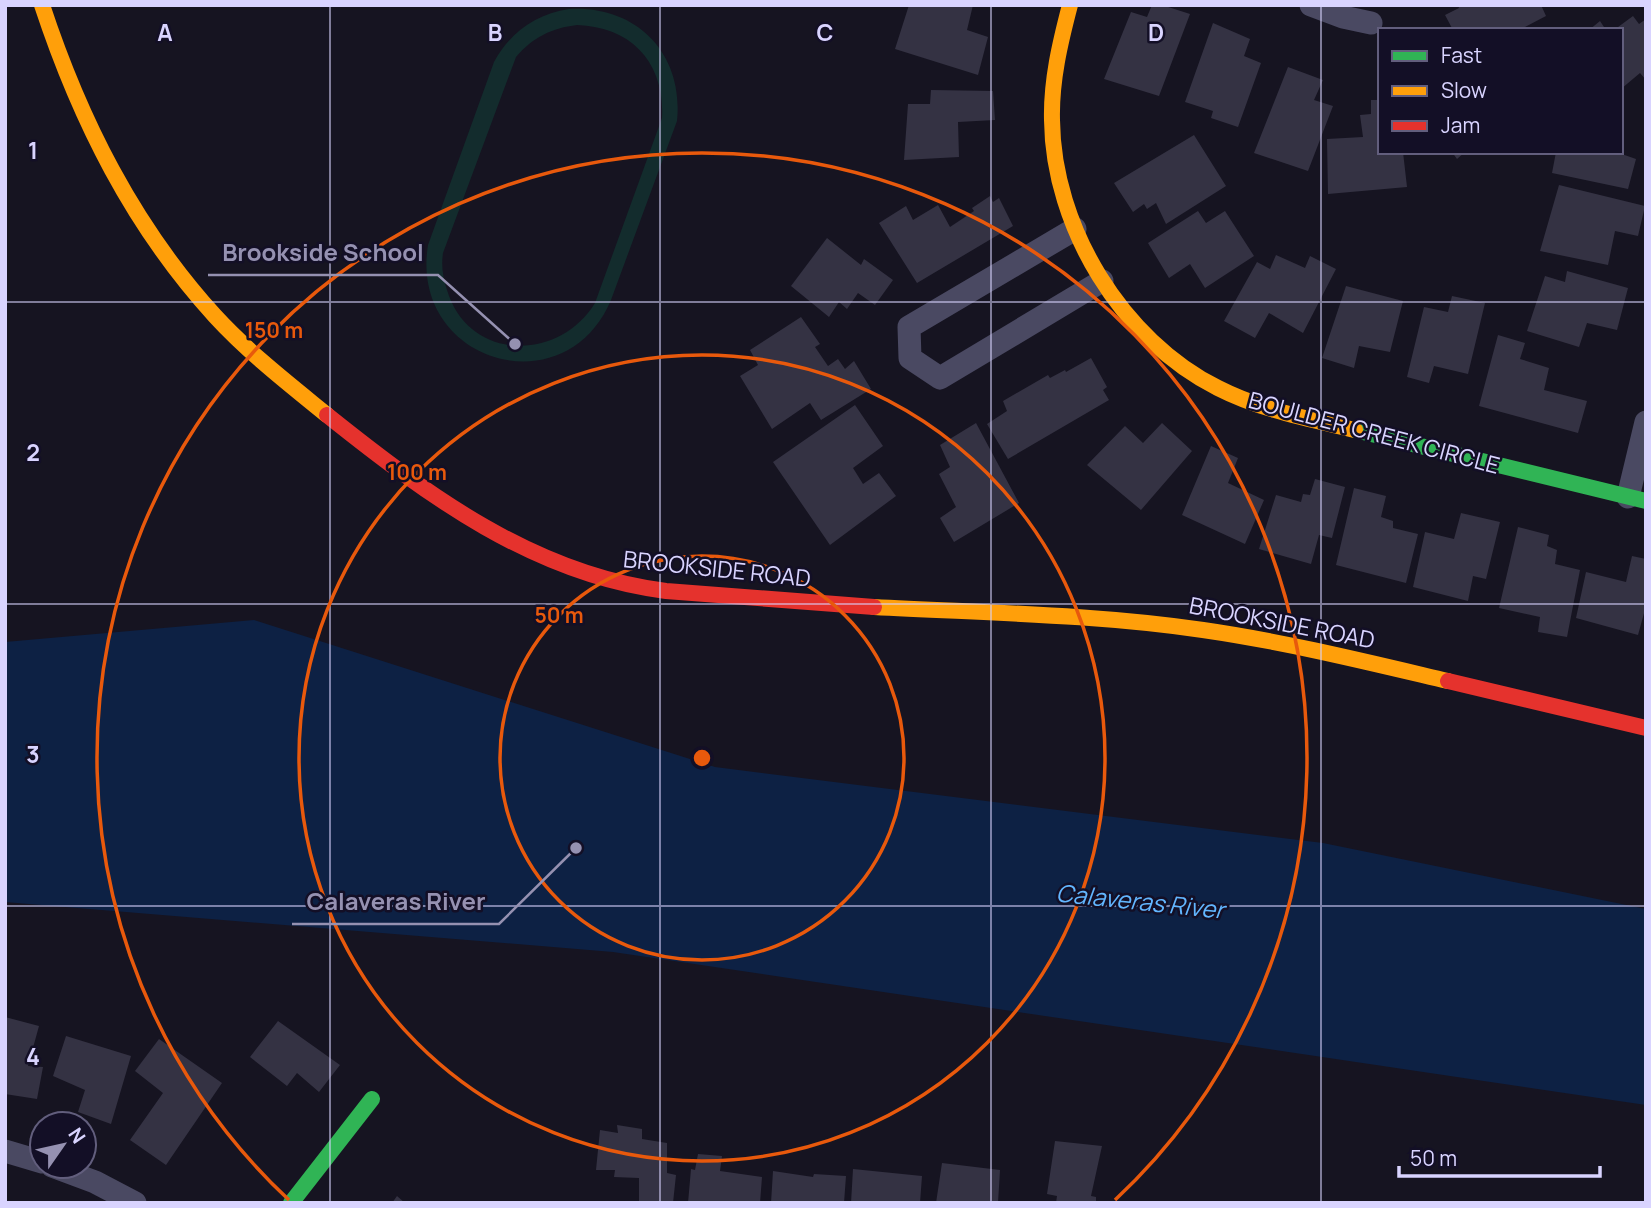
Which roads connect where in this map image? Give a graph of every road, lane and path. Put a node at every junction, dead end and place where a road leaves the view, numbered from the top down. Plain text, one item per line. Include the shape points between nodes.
1 (42, 5) edge
2 (1070, 5) edge
3 (1311, 5) edge
4 (1371, 23) dead end
5 (1076, 229) junction
6 (1102, 281) junction
7 (1646, 422) edge
8 (1637, 499) edge
9 (1646, 728) edge
10 (372, 1099) dead end
11 (5, 1151) edge
12 (28, 1158) edge
13 (90, 1180) edge
14 (135, 1203) edge
15 (291, 1203) edge

1 - 9 street, BROOKSIDE ROAD via 65,75 101,155 176,272 217,318 264,363 428,495 484,530 531,552 629,586 777,601 1172,626 1247,637
2 - 5 street, BOULDER CREEK CIRCLE via 1054,71 1052,127 1060,191
3 - 4 street
5 - 6 street, BOULDER CREEK CIRCLE
5 - 6 street via 909,327 910,358 940,378
6 - 8 street, BOULDER CREEK CIRCLE via 1148,339 1186,369 1240,399
7 - 8 street
10 - 15 street
11 - 12 street
13 - 14 street

